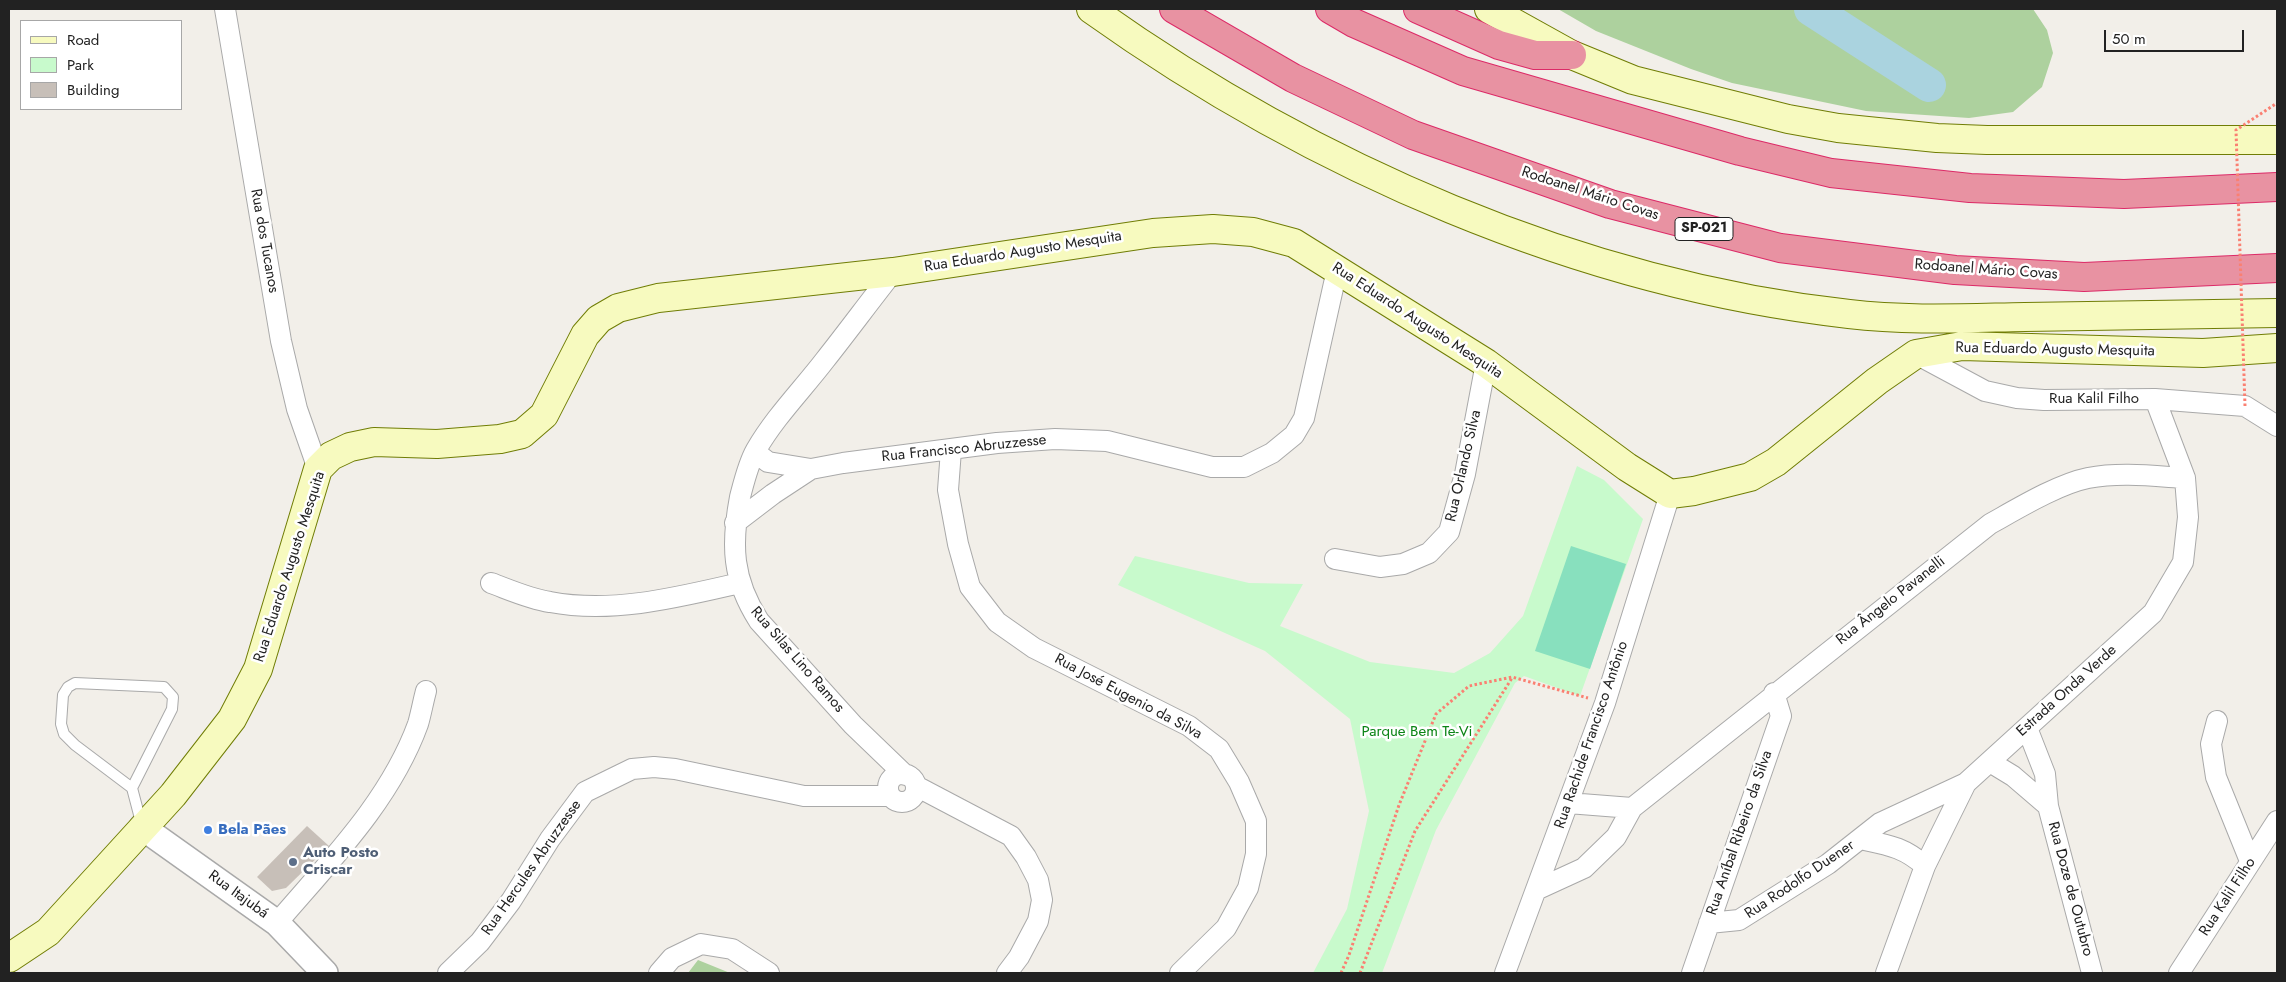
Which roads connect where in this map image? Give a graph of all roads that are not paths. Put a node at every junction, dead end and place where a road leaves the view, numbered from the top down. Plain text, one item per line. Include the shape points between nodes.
1 (225, 9) edge
2 (1091, 9) edge
3 (1174, 9) edge
4 (1330, 9) edge
5 (1418, 9) edge
6 (1489, 9) edge
7 (1572, 55) junction
8 (2277, 140) edge
9 (2277, 187) edge
10 (2277, 268) edge
11 (1337, 270) junction
12 (893, 272) junction
13 (2277, 313) edge
14 (2277, 348) edge
15 (1916, 354) junction
16 (1486, 363) junction
17 (2155, 399) junction
18 (2277, 426) edge
19 (950, 450) junction
20 (755, 452) junction
21 (318, 469) junction
22 (811, 469) junction
23 (2185, 478) junction
24 (1670, 494) junction
25 (735, 523) junction
26 (1335, 559) dead end
27 (491, 583) dead end
28 (740, 583) junction
29 (426, 691) dead end
30 (1774, 694) junction
31 (2217, 721) dead end
32 (2027, 728) junction
33 (1990, 762) junction
34 (910, 780) junction
35 (1966, 783) junction
36 (132, 788) junction
37 (1568, 803) junction
38 (2048, 806) junction
39 (1632, 808) junction
40 (2277, 821) edge
41 (142, 827) junction
42 (1860, 839) junction
43 (2250, 861) junction
44 (1926, 866) junction
45 (1536, 890) junction
46 (277, 923) junction
47 (1709, 923) junction
48 (9, 958) edge
49 (325, 973) edge
50 (448, 973) edge
51 (659, 973) edge
52 (769, 973) edge
53 (1007, 973) edge
54 (1180, 973) edge
55 (1505, 973) edge
56 (1692, 973) edge
57 (1886, 973) edge
58 (2092, 973) edge
59 (2179, 973) edge

1 - 21 street, Rua dos Tucanos via 281,341 297,409
2 - 13 main road via 1233,100 1368,171 1516,234 1704,292 1849,314 1912,319
3 - 10 highway, Rodoanel Mário Covas / SP-021 via 1292,78 1413,134 1610,204 1780,248 1955,270 2084,277
4 - 9 highway via 1463,71 1740,151 1831,173 1970,188 2124,194
5 - 7 highway via 1498,45 1534,55
6 - 7 main road
7 - 8 main road via 1652,86 1692,93 1788,119 1887,134 1987,140
11 - 12 main road, Rua Eduardo Augusto Mesquita via 1294,243 1253,232 1213,229 1153,233
11 - 16 main road, Rua Eduardo Augusto Mesquita
11 - 19 street, Rua Francisco Abruzzesse via 1304,418 1294,435 1272,453 1244,467 1212,467 1107,442 1055,439
12 - 20 street, Rua Silas Lino Ramos via 779,416
12 - 21 main road, Rua Eduardo Augusto Mesquita via 658,298 618,308 599,319 585,335 544,416 522,434 437,444 374,442 350,447 331,456
14 - 15 main road, Rua Eduardo Augusto Mesquita via 2203,352 1962,346
15 - 17 street, Rua Kalil Filho via 1985,392 2044,400
15 - 24 main road, Rua Eduardo Augusto Mesquita via 1776,462 1750,477 1694,492
16 - 24 main road, Rua Eduardo Augusto Mesquita via 1627,467
16 - 26 street, Rua Orlando Silva via 1465,474 1449,532 1429,553 1403,564 1380,567
17 - 18 street, Rua Kalil Filho via 2245,406
17 - 23 street, Estrada Onda Verde
19 - 22 street, Rua Francisco Abruzzesse
19 - 54 street, Rua José Eugenio da Silva via 948,490 958,544 970,587 996,622 1034,648 1189,726 1219,748 1239,782 1256,821 1256,854 1248,888 1226,928
20 - 22 street, Rua Francisco Abruzzesse via 768,462
20 - 25 street, Rua Silas Lino Ramos via 743,485
21 - 41 main road, Rua Eduardo Augusto Mesquita via 258,669 232,719 173,795
22 - 25 street, Rua Francisco Abruzzesse
23 - 30 street, Rua Ângelo Pavanelli via 2128,475 2087,478 2040,497 1990,524
23 - 32 street, Estrada Onda Verde via 2188,517 2182,562 2153,613
24 - 37 street, Rua Rachide Francisco Antônio via 1605,703
25 - 28 street, Rua Silas Lino Ramos via 735,557
27 - 28 street via 549,602 584,606 656,601
28 - 34 street, Rua Silas Lino Ramos via 759,621 853,725
29 - 46 street via 418,724 381,795 349,839
30 - 39 street, Rua Ângelo Pavanelli
30 - 47 street, Rua Aníbal Ribeiro da Silva via 1781,716
31 - 43 street via 2211,744 2216,777
32 - 33 street, Estrada Onda Verde
32 - 38 street, Rua Doze de Outubro via 2045,774
33 - 35 street, Estrada Onda Verde
33 - 38 street, Rua Doze de Outubro
34 - 50 street, Rua Hercules Abruzzesse via 899,774 890,781 890,796 804,796 675,769 632,769 585,792 550,839 511,901 485,935
34 - 53 street, Rua Silas Lino Ramos via 1011,836 1038,880 1042,900 1038,921
35 - 42 street, Rua Rodolfo Duener via 1880,823
35 - 44 street, Estrada Onda Verde
36 - 36 lane via 172,708 173,697 164,687 75,683 68,687 63,695 61,724 64,734
36 - 41 lane
37 - 39 street
37 - 45 street, Rua Rachide Francisco Antônio
38 - 58 street, Rua Doze de Outubro
39 - 45 street, Rua Ângelo Pavanelli via 1616,837 1584,868
40 - 43 street, Rua Kalil Filho
41 - 46 street, Rua Itajubá
41 - 48 main road, Rua Eduardo Augusto Mesquita via 48,932
42 - 44 street, Rua Rodolfo Duener via 1911,853
42 - 47 street, Rua Rodolfo Duener via 1791,889 1739,920
43 - 59 street, Rua Kalil Filho
44 - 57 street, Estrada Onda Verde
45 - 55 street, Rua Rachide Francisco Antônio
46 - 49 street, Rua Itajubá
47 - 56 street, Rua Aníbal Ribeiro da Silva
51 - 52 street via 672,958 701,944 732,949

